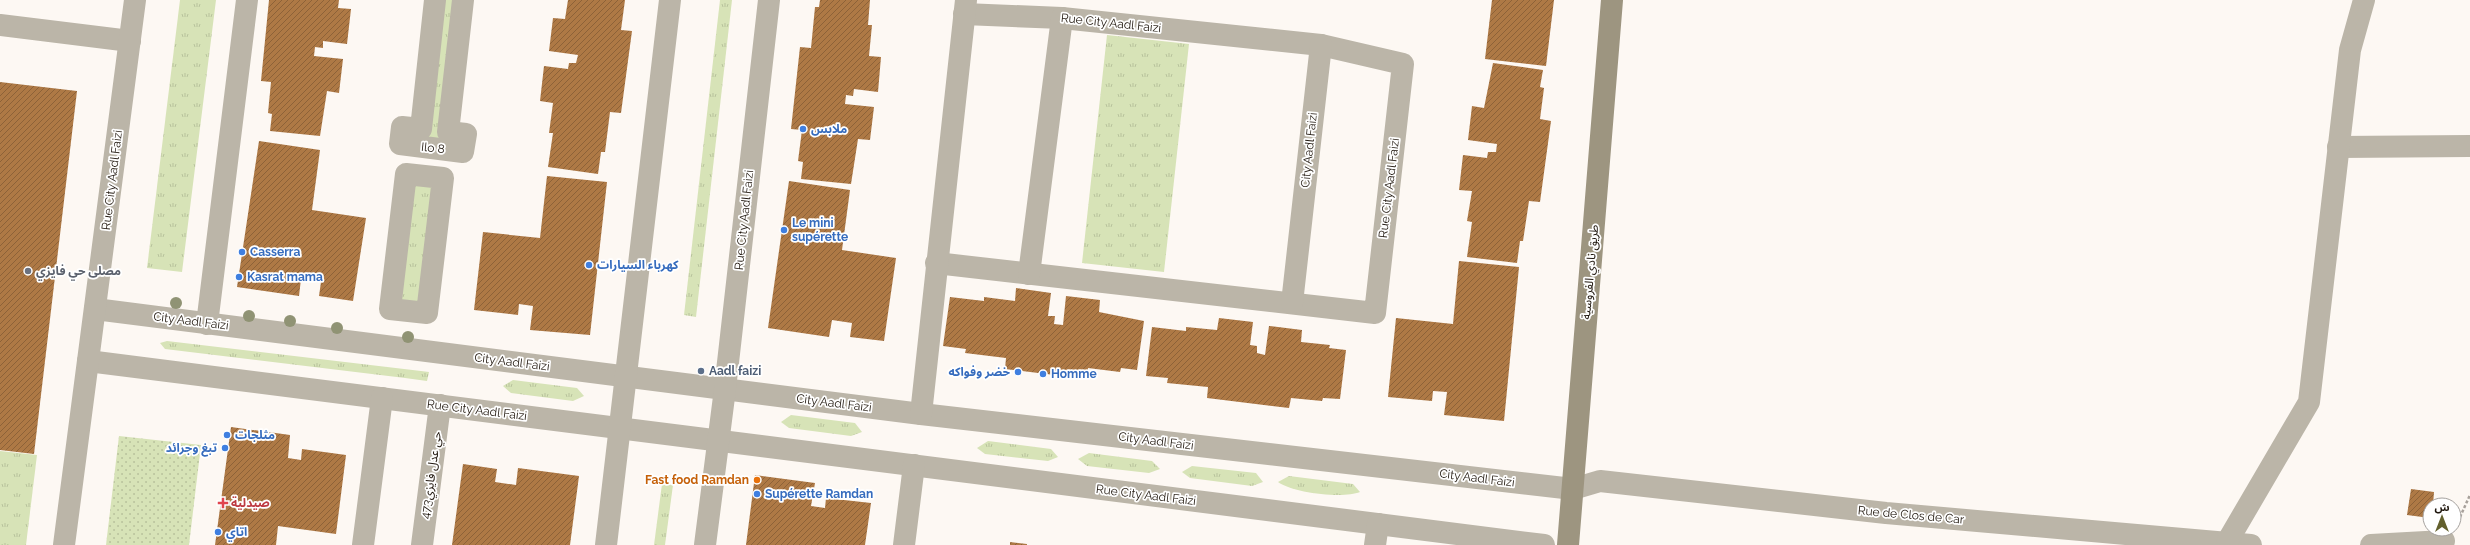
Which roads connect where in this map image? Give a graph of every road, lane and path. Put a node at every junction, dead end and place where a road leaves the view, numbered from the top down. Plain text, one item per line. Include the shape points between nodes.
1 (136, 0) edge
2 (247, 0) edge
3 (435, 0) edge
4 (463, 0) edge
5 (670, 0) edge
6 (769, 0) edge
7 (1612, 0) edge
8 (2364, 0) edge
9 (965, 7) edge
10 (1062, 18) junction
11 (0, 25) edge
12 (130, 41) junction
13 (1321, 45) junction
14 (2470, 146) edge
15 (2338, 147) junction
16 (936, 263) junction
17 (1029, 274) junction
18 (1292, 303) junction
19 (95, 309) junction
20 (390, 309) joint
21 (207, 324) junction
22 (88, 361) junction
23 (627, 377) junction
24 (725, 389) junction
25 (382, 398) junction
26 (440, 405) junction
27 (921, 414) junction
28 (621, 428) junction
29 (718, 440) junction
30 (914, 465) junction
31 (1573, 490) junction
32 (2470, 495) edge
33 (2462, 511) edge
34 (1377, 535) edge
35 (2444, 541) dead end
36 (2227, 542) junction
37 (64, 545) edge
38 (363, 545) edge
39 (422, 545) edge
40 (606, 545) edge
41 (705, 545) edge
42 (904, 545) edge
43 (1544, 545) edge
44 (1568, 545) edge
45 (2251, 545) edge
46 (2371, 545) edge

1 - 12 street, Rue City Aadl Faizi
2 - 21 street
3 - 4 street, Ilo 8 via 421,129 402,127 400,144 463,152 466,134 448,132
5 - 23 street
6 - 24 street, Rue City Aadl Faizi
7 - 31 main road, طريق نادي الفروسية
8 - 15 street via 2350,50
9 - 10 street, Rue City Aadl Faizi
9 - 16 street, Rue City Aadl Faizi
10 - 13 street, Rue City Aadl Faizi
10 - 17 street
11 - 12 street
12 - 19 street, Rue City Aadl Faizi
13 - 18 street, City Aadl Faizi
13 - 18 street, Rue City Aadl Faizi via 1404,64 1375,313
14 - 15 street
15 - 36 street via 2308,402
16 - 17 street, Rue City Aadl Faizi
16 - 27 street, Rue City Aadl Faizi
17 - 18 street, Rue City Aadl Faizi
19 - 21 street, City Aadl Faizi
19 - 22 street, Rue City Aadl Faizi
20 - 20 street via 406,174 443,178 427,313
21 - 23 street, City Aadl Faizi
22 - 25 street, Rue City Aadl Faizi
22 - 37 street, Rue City Aadl Faizi
23 - 24 street, City Aadl Faizi
23 - 28 street
24 - 27 street, City Aadl Faizi
24 - 29 street, Rue City Aadl Faizi
25 - 26 street, Rue City Aadl Faizi
25 - 38 street
26 - 28 street, Rue City Aadl Faizi
26 - 39 street, 473حي عدل فايزي
27 - 31 street, City Aadl Faizi
28 - 29 street, Rue City Aadl Faizi
28 - 40 street
29 - 30 street, Rue City Aadl Faizi
29 - 41 street, Rue City Aadl Faizi
30 - 34 street, Rue City Aadl Faizi
30 - 42 street
31 - 36 street, Rue de Clos de Car via 1600,481 1886,513
31 - 44 main road, طريق نادي الفروسية
32 - 33 path
34 - 43 street, Rue City Aadl Faizi
35 - 46 street
36 - 45 street, Rue de Clos de Car

